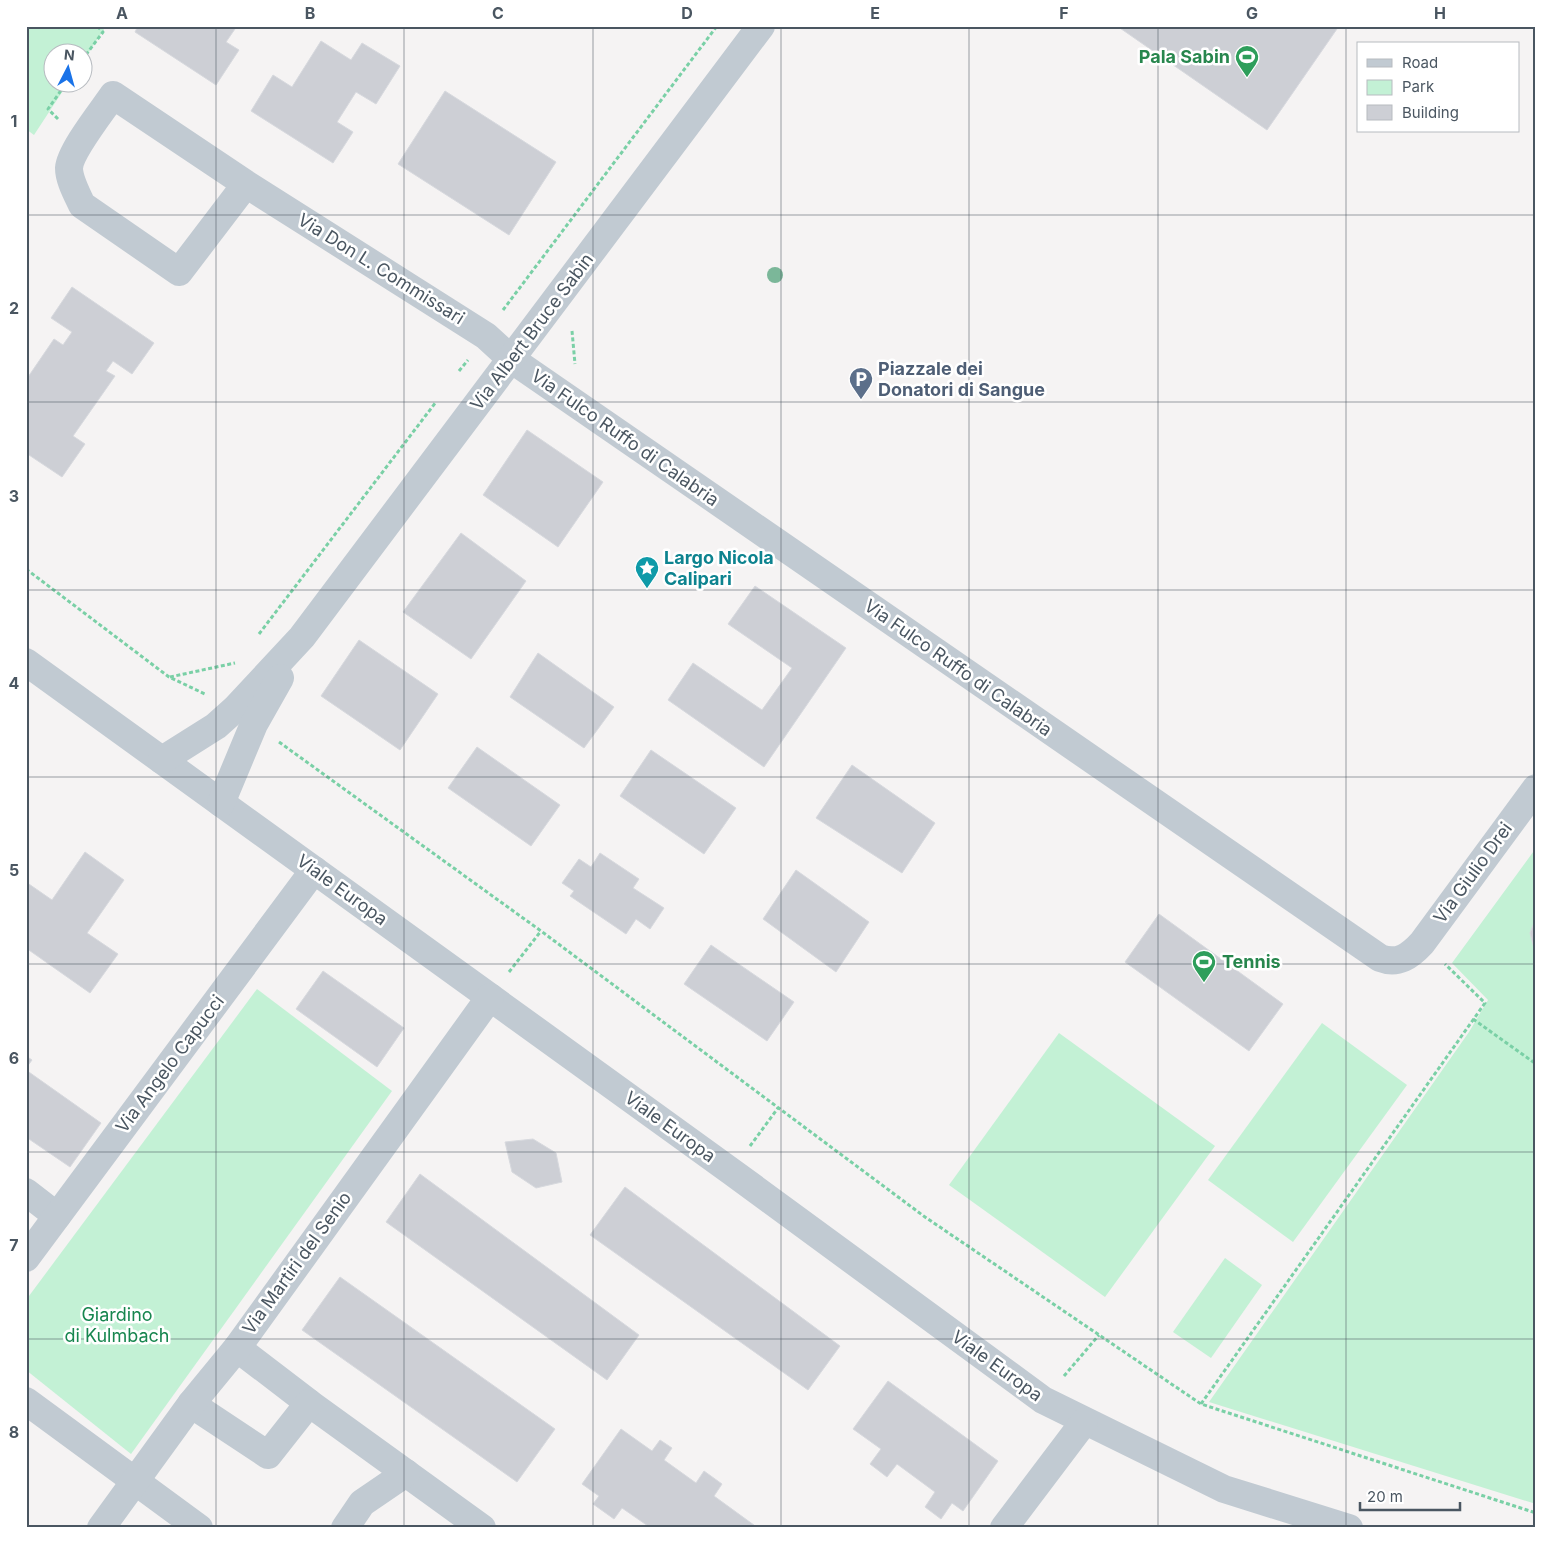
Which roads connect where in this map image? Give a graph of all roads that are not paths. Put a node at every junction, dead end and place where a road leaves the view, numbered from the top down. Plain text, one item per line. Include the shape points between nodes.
1 (761, 26) edge
2 (246, 184) junction
3 (511, 359) junction
4 (26, 662) edge
5 (244, 716) junction
6 (162, 760) junction
7 (1536, 788) edge
8 (221, 803) junction
9 (314, 870) junction
10 (1410, 956) joint
11 (490, 997) junction
12 (26, 1192) edge
13 (57, 1216) junction
14 (26, 1258) edge
15 (237, 1348) junction
16 (26, 1401) edge
17 (309, 1403) junction
18 (191, 1404) junction
19 (1084, 1422) junction
20 (406, 1473) junction
21 (134, 1481) junction
22 (101, 1528) edge
23 (200, 1528) edge
24 (345, 1528) edge
25 (482, 1528) edge
26 (1004, 1528) edge
27 (1349, 1528) edge

1 - 3 street, Via Albert Bruce Sabin
2 - 2 street, Via Don L. Commissari via 113,95 82,140 69,167 82,205 179,272
2 - 3 street, Via Don L. Commissari via 486,336
3 - 5 street, Via Albert Bruce Sabin
3 - 10 street, Via Fulco Ruffo di Calabria via 1380,958 1390,962
4 - 6 street, Viale Europa
5 - 6 street, Via Albert Bruce Sabin via 216,726
5 - 8 street, Via Albert Bruce Sabin
6 - 8 street, Viale Europa
7 - 10 street, Via Giulio Drei
8 - 9 street, Viale Europa
9 - 11 street, Viale Europa
9 - 13 street, Via Angelo Capucci
11 - 15 street, Via Martiri del Senio
11 - 19 street, Viale Europa via 1043,1400
12 - 13 street
13 - 14 street, Via Angelo Capucci
15 - 17 street
15 - 18 street, Via Martiri del Senio
16 - 21 street
17 - 18 street via 268,1455
17 - 20 street
18 - 21 street, Via Martiri del Senio
19 - 26 street
19 - 27 street, Viale Europa via 1224,1489
20 - 24 street via 362,1503
20 - 25 street
21 - 22 street, Via Martiri del Senio
21 - 23 street

